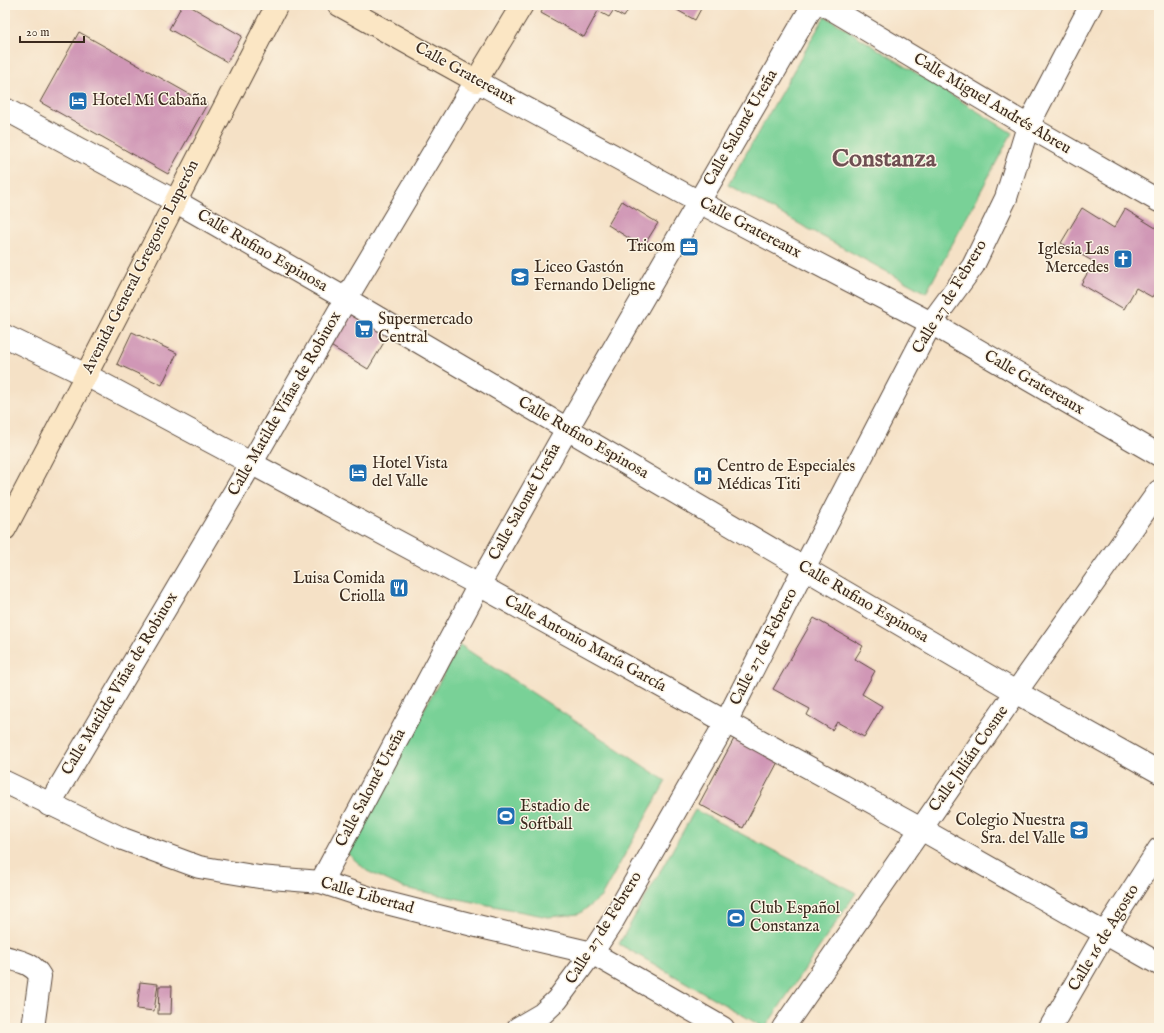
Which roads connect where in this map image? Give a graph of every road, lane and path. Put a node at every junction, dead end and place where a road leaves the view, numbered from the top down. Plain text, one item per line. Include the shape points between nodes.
1 (277, 5) edge
2 (338, 5) edge
3 (522, 5) edge
4 (813, 5) edge
5 (825, 5) edge
6 (1091, 5) edge
7 (476, 81) junction
8 (5, 109) edge
9 (1028, 126) junction
10 (175, 201) junction
11 (1159, 201) edge
12 (699, 202) junction
13 (346, 299) junction
14 (931, 323) junction
15 (5, 336) edge
16 (86, 375) junction
17 (566, 429) junction
18 (1159, 455) edge
19 (250, 464) junction
20 (1159, 491) edge
21 (5, 529) edge
22 (804, 568) junction
23 (479, 585) junction
24 (1016, 692) junction
25 (726, 722) junction
26 (1159, 772) edge
27 (5, 782) edge
28 (49, 805) junction
29 (921, 829) junction
30 (1159, 849) edge
31 (321, 882) junction
32 (1105, 933) junction
33 (592, 953) junction
34 (5, 957) edge
35 (1159, 964) edge
36 (33, 1028) edge
37 (518, 1028) edge
38 (723, 1028) edge
39 (783, 1028) edge
40 (1050, 1028) edge

1 - 10 main road, Avenida General Gregorio Luperón
2 - 7 main road, Calle Gratereaux
3 - 7 main road, Calle Matilde Viñas de Robiuox
4 - 12 street, Calle Salomé Ureña
5 - 9 street, Calle Miguel Andrés Abreu
6 - 9 street, Calle 27 de Febrero
7 - 12 street, Calle Gratereaux
7 - 13 street, Calle Matilde Viñas de Robiuox
8 - 10 street, Calle Rufino Espinosa
9 - 11 street, Calle Miguel Andrés Abreu
9 - 14 street, Calle 27 de Febrero via 1006,198 972,266
10 - 13 street, Calle Rufino Espinosa
10 - 16 main road, Avenida General Gregorio Luperón
12 - 14 street, Calle Gratereaux
12 - 17 street, Calle Salomé Ureña
13 - 17 street, Calle Rufino Espinosa
13 - 19 street, Calle Matilde Viñas de Robiuox
14 - 18 street, Calle Gratereaux
14 - 22 street, Calle 27 de Febrero
15 - 16 street, Calle Antonio María García
16 - 19 street, Calle Antonio María García
16 - 21 main road, Avenida General Gregorio Luperón
17 - 22 street, Calle Rufino Espinosa
17 - 23 street, Calle Salomé Ureña
19 - 23 street, Calle Antonio María García
19 - 28 street, Calle Matilde Viñas de Robiuox
20 - 24 street, Calle Julián Cosme
22 - 24 street, Calle Rufino Espinosa
22 - 25 street, Calle 27 de Febrero
23 - 25 street, Calle Antonio María García
23 - 31 street, Calle Salomé Ureña
24 - 26 street, Calle Rufino Espinosa
24 - 29 street, Calle Julián Cosme
25 - 29 street, Calle Antonio María García
25 - 33 street, Calle 27 de Febrero
27 - 28 street, Calle Libertad
28 - 31 street, Calle Libertad via 123,839 199,867 259,877
29 - 32 street, Calle Antonio María García
29 - 39 street, Calle Julián Cosme
30 - 32 street, Calle 16 de Agosto
31 - 33 street, Calle Libertad via 379,901
32 - 35 street, Calle Antonio María García
32 - 40 street, Calle 16 de Agosto
33 - 37 street, Calle 27 de Febrero via 558,1000 542,1014
33 - 38 street, Calle Libertad
34 - 36 street via 28,964 36,969 40,976

